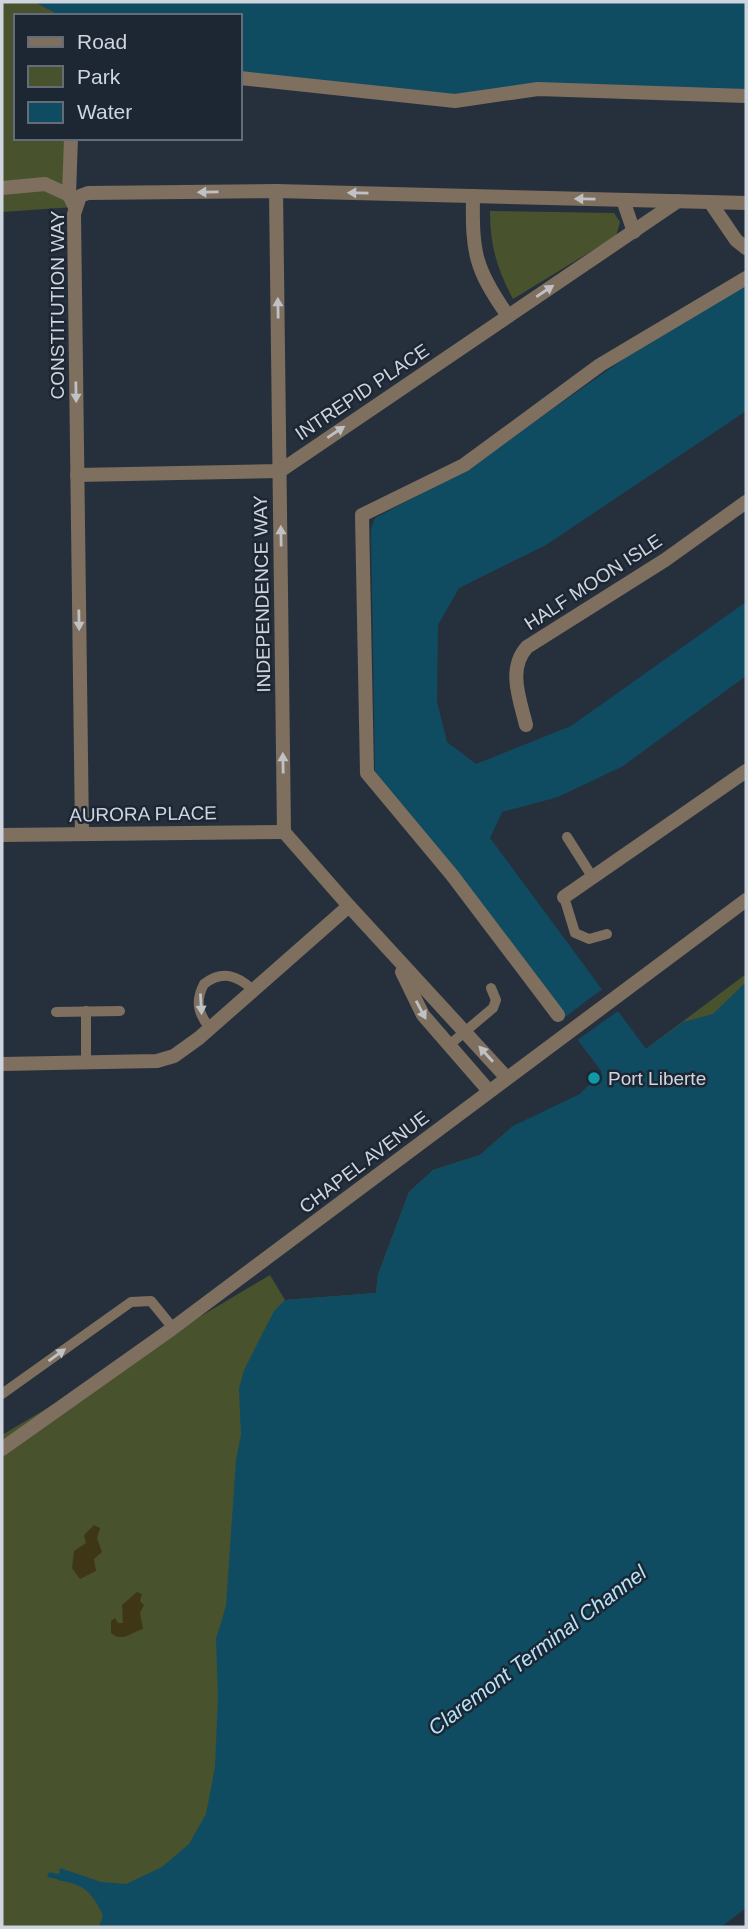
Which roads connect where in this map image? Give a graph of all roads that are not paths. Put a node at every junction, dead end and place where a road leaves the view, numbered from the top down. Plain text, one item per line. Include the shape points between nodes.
1 (242, 78) edge
2 (746, 96) edge
3 (71, 140) edge
4 (2, 188) edge
5 (276, 191) junction
6 (473, 196) junction
7 (623, 200) junction
8 (72, 201) junction
9 (678, 201) junction
10 (710, 202) junction
11 (746, 203) edge
12 (634, 232) junction
13 (746, 248) edge
14 (746, 278) edge
15 (508, 316) junction
16 (280, 471) junction
17 (77, 475) junction
18 (746, 502) edge
19 (526, 725) dead end
20 (746, 771) edge
21 (284, 832) junction
22 (82, 834) junction
23 (2, 835) edge
24 (567, 837) dead end
25 (593, 878) junction
26 (564, 897) joint
27 (746, 900) edge
28 (349, 906) junction
29 (607, 934) dead end
30 (393, 955) junction
31 (491, 988) dead end
32 (253, 990) junction
33 (86, 1011) junction
34 (120, 1011) dead end
35 (56, 1012) dead end
36 (558, 1014) dead end
37 (210, 1028) junction
38 (465, 1031) junction
39 (448, 1046) junction
40 (86, 1063) junction
41 (2, 1064) edge
42 (507, 1077) junction
43 (489, 1091) junction
44 (173, 1328) junction
45 (2, 1394) edge
46 (2, 1449) edge

1 - 2 street via 454,101 538,89
3 - 8 street
4 - 8 street via 45,184
6 -> 5 street, CONSTITUTION WAY
5 -> 8 street, CONSTITUTION WAY via 88,193
16 -> 5 street, INDEPENDENCE WAY
7 -> 6 street, CONSTITUTION WAY
6 - 15 street via 474,253 488,287
7 - 9 street, CONSTITUTION WAY
7 - 12 street
8 -> 17 street, CONSTITUTION WAY
9 - 10 street, CONSTITUTION WAY
9 - 12 street, INTREPID PLACE
10 - 11 street, CONSTITUTION WAY
10 - 13 street
15 -> 12 street, INTREPID PLACE
14 - 36 street via 600,365 464,465 362,515 367,773
16 -> 15 street, INTREPID PLACE
16 - 17 street
21 -> 16 street, INDEPENDENCE WAY
17 -> 22 street, CONSTITUTION WAY
18 - 19 street, HALF MOON ISLE via 665,560 527,647 516,675
20 - 25 street
21 - 22 street, AURORA PLACE
21 - 28 street
22 - 23 street, AURORA PLACE
24 - 25 lane
25 - 26 street
26 - 29 lane via 575,933 589,939
27 - 42 street, CHAPEL AVENUE
28 - 30 street
28 - 32 street
30 - 38 street
30 -> 39 street via 423,1015
31 - 38 lane via 495,1005
32 - 37 street
32 -> 37 lane via 231,976 217,976 204,984 198,1004
33 - 34 lane
33 - 35 lane
33 - 40 lane
37 - 40 street via 166,1059
38 - 39 lane
42 -> 38 street
39 - 43 street
40 - 41 street
42 - 43 street, CHAPEL AVENUE
43 - 44 street, CHAPEL AVENUE
45 -> 44 lane via 131,1302 151,1301
44 - 46 street, CHAPEL AVENUE

